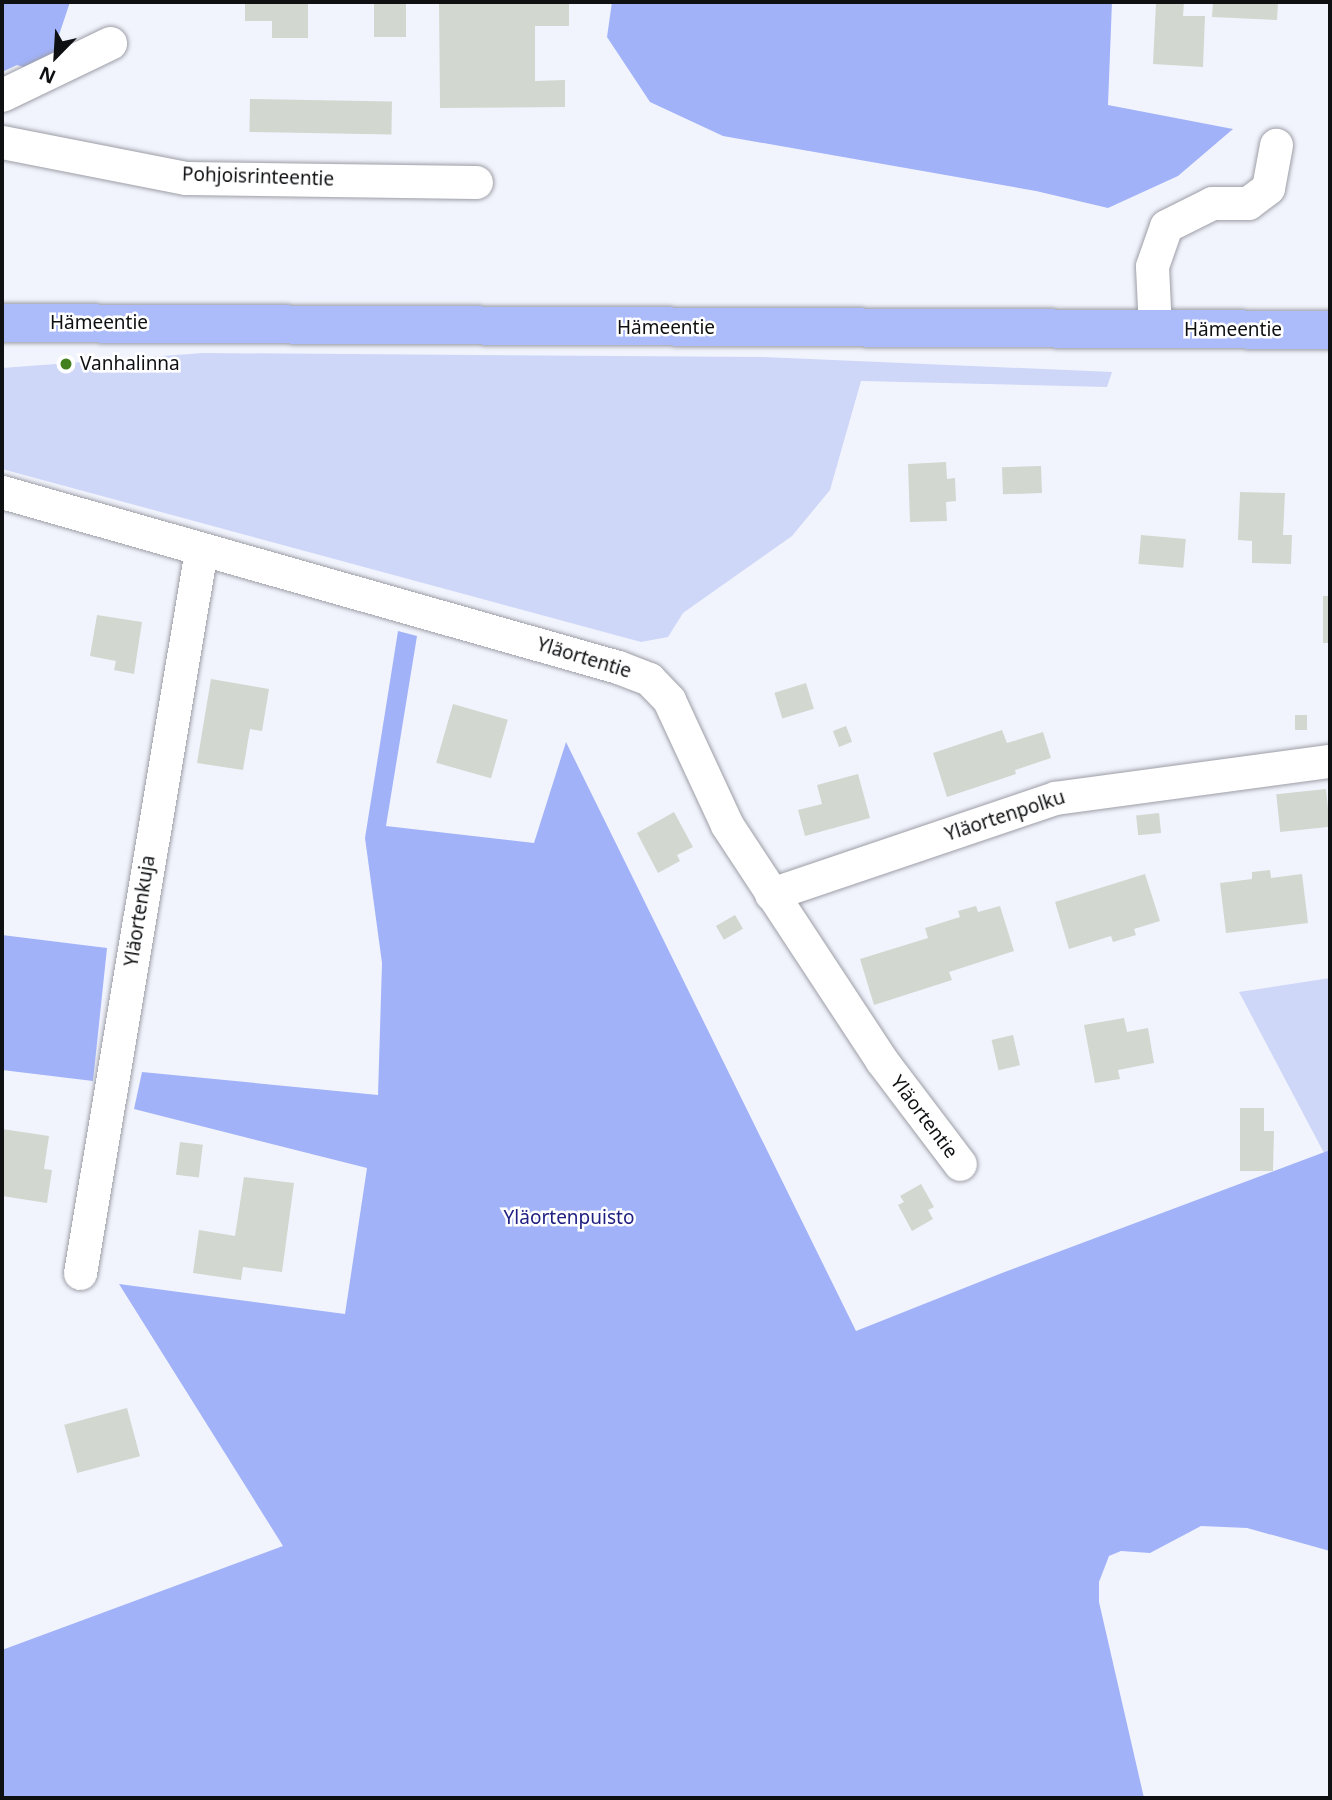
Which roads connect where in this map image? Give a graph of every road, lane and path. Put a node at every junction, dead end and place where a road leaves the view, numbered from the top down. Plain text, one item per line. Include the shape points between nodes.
1 (110, 43) dead end
2 (2, 95) edge
3 (2, 142) edge
4 (1276, 145) dead end
5 (476, 182) dead end
6 (2, 323) edge
7 (1155, 330) junction
8 (1330, 330) edge
9 (2, 492) edge
10 (201, 550) junction
11 (1330, 761) edge
12 (771, 894) junction
13 (960, 1164) dead end
14 (80, 1273) dead end

1 - 2 street
3 - 5 street, Pohjoisrinteentie via 186,178
4 - 7 street via 1268,188 1248,203 1212,203 1166,226 1152,266
6 - 7 highway, Hämeentie
7 - 8 highway, Hämeentie
9 - 10 street, Yläortentie
10 - 12 street, Yläortentie via 618,667 649,680 668,699 727,825
10 - 14 street, Yläortenkuja
11 - 12 street, Yläortenpolku via 1055,797
12 - 13 street, Yläortentie via 883,1061

